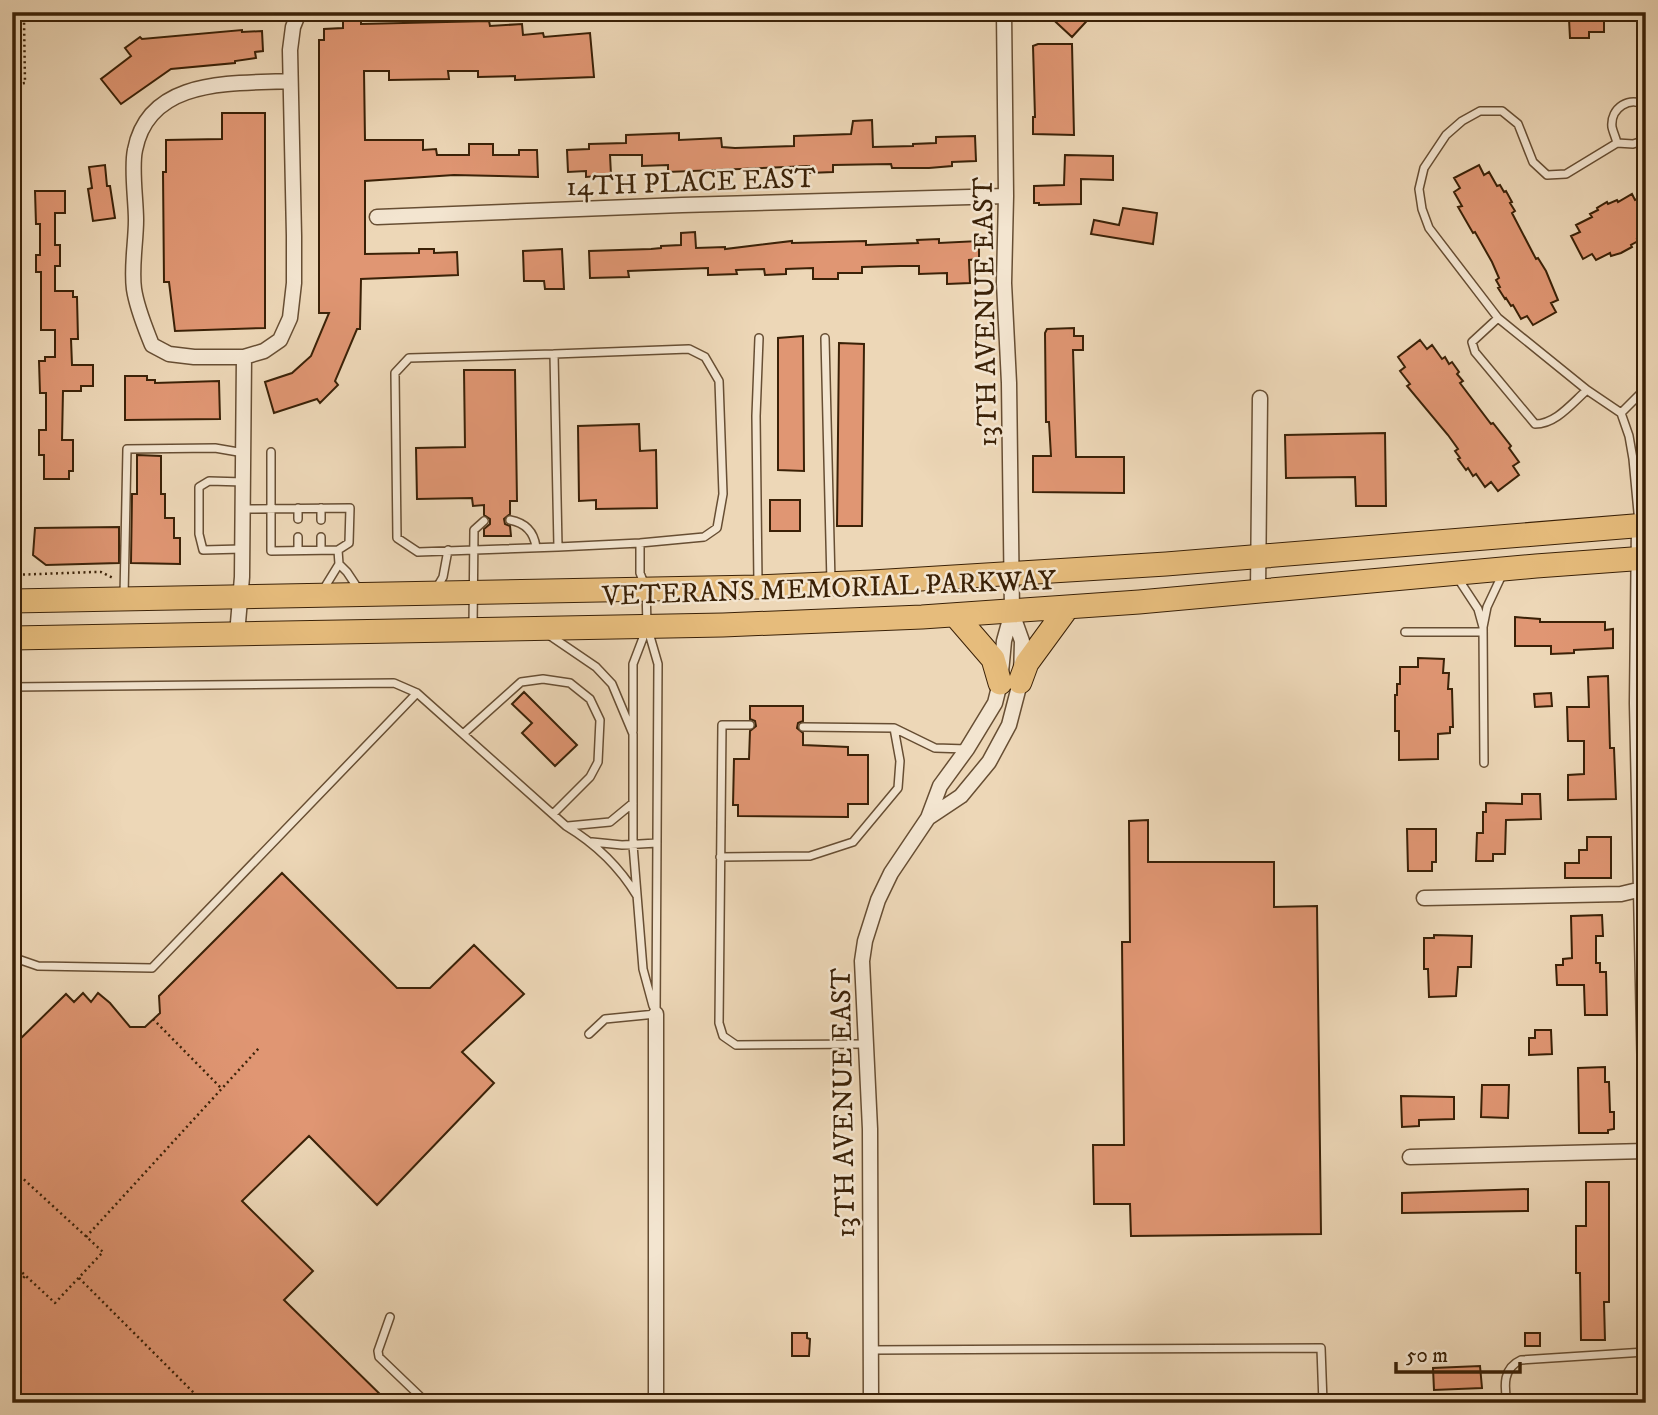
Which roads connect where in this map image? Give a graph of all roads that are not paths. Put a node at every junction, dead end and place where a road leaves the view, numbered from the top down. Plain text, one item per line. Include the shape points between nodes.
1 (299, 12) edge
2 (1004, 12) edge
3 (290, 81) junction
4 (1646, 106) edge
5 (1646, 140) edge
6 (1618, 143) junction
7 (1006, 196) junction
8 (377, 218) dead end
9 (1498, 318) junction
10 (759, 338) dead end
11 (825, 338) dead end
12 (555, 354) junction
13 (244, 357) junction
14 (1646, 388) edge
15 (1587, 390) junction
16 (1260, 398) dead end
17 (1621, 413) junction
18 (271, 452) dead end
19 (244, 453) junction
20 (244, 482) junction
21 (298, 508) junction
22 (321, 508) junction
23 (243, 509) junction
24 (270, 509) junction
25 (298, 520) dead end
26 (321, 520) dead end
27 (510, 520) dead end
28 (484, 521) dead end
29 (1642, 525) edge
30 (298, 537) dead end
31 (321, 537) dead end
32 (640, 543) junction
33 (558, 547) junction
34 (536, 548) junction
35 (242, 549) junction
36 (474, 549) junction
37 (298, 550) junction
38 (321, 550) junction
39 (338, 550) junction
40 (448, 550) junction
41 (1258, 557) junction
42 (1643, 558) edge
43 (339, 564) junction
44 (1505, 569) junction
45 (1454, 573) junction
46 (1011, 574) junction
47 (831, 584) junction
48 (758, 587) junction
49 (646, 588) junction
50 (124, 589) junction
51 (473, 592) junction
52 (1258, 592) junction
53 (362, 593) junction
54 (434, 593) junction
55 (321, 594) junction
56 (242, 596) junction
57 (12, 601) edge
58 (1068, 607) junction
59 (1012, 612) junction
60 (954, 615) junction
61 (647, 626) junction
62 (537, 627) junction
63 (472, 630) junction
64 (1483, 630) junction
65 (1405, 632) dead end
66 (237, 634) junction
67 (12, 638) edge
68 (1010, 683) junction
69 (12, 687) edge
70 (417, 693) junction
71 (750, 725) dead end
72 (803, 726) dead end
73 (894, 728) junction
74 (463, 734) junction
75 (633, 734) junction
76 (967, 749) junction
77 (1484, 763) dead end
78 (633, 803) junction
79 (553, 814) junction
80 (928, 818) junction
81 (566, 826) junction
82 (592, 842) junction
83 (657, 843) junction
84 (633, 845) junction
85 (720, 857) junction
86 (1643, 888) edge
87 (637, 896) junction
88 (1424, 898) dead end
89 (12, 957) edge
90 (656, 1014) junction
91 (589, 1034) dead end
92 (866, 1044) junction
93 (1646, 1125) edge
94 (1646, 1151) edge
95 (1410, 1157) dead end
96 (1646, 1263) edge
97 (390, 1317) dead end
98 (870, 1350) junction
99 (1645, 1352) edge
100 (427, 1403) edge
101 (656, 1403) edge
102 (871, 1403) edge
103 (1323, 1403) edge
104 (1507, 1403) edge
105 (1646, 1403) edge

1 - 3 street via 293,27
2 - 7 street, 13TH AVENUE EAST
3 - 13 street via 294,236 290,318 280,341
3 - 13 street via 186,91 164,102 142,125 134,152 134,289 152,345 169,354
4 - 6 lane via 1629,101 1613,114
5 - 6 lane
6 - 9 lane via 1566,174 1547,175 1533,162 1518,124 1502,111 1480,111 1462,121 1434,151 1419,189 1429,228
7 - 8 street, 14TH PLACE EAST
7 - 46 street, 13TH AVENUE EAST
9 - 15 lane
9 - 15 lane via 1472,342 1475,352 1535,425 1545,425
10 - 48 lane
11 - 47 lane
12 - 32 lane via 689,349 705,357 719,381 723,494 717,528 704,537
12 - 33 lane
12 - 40 lane via 409,358 395,373 397,538 418,552
13 - 19 street
14 - 17 lane
15 - 17 lane
16 - 41 street
17 - 29 lane via 1629,436
18 - 24 lane
19 - 20 street
19 - 50 lane via 215,448 127,449
20 - 23 street
20 - 35 lane via 209,481 199,487 203,550
21 - 22 lane
21 - 24 lane
21 - 25 lane
22 - 26 lane
22 - 39 lane via 349,508 349,542
23 - 24 lane
23 - 35 street
24 - 37 lane via 271,551
27 - 34 lane via 522,522 535,536
28 - 36 lane via 474,530
29 - 41 main road, VETERANS MEMORIAL PARKWAY
29 - 42 street
30 - 37 lane
31 - 38 lane
32 - 33 lane
32 - 49 lane via 640,573
33 - 34 lane
34 - 36 lane
35 - 56 street
36 - 40 lane
36 - 51 lane
37 - 38 lane
38 - 39 lane
39 - 43 lane
40 - 54 lane via 443,577
41 - 46 main road, VETERANS MEMORIAL PARKWAY
41 - 52 street
42 - 44 main road, VETERANS MEMORIAL PARKWAY
42 - 86 street via 1637,704
43 - 53 lane
43 - 55 lane
44 - 45 main road, VETERANS MEMORIAL PARKWAY
44 - 64 lane via 1487,607
45 - 52 main road, VETERANS MEMORIAL PARKWAY
45 - 64 lane via 1478,609
46 - 47 main road, VETERANS MEMORIAL PARKWAY
46 - 59 street, 13TH AVENUE EAST
47 - 48 main road, VETERANS MEMORIAL PARKWAY
48 - 49 main road, VETERANS MEMORIAL PARKWAY
49 - 51 main road, VETERANS MEMORIAL PARKWAY
49 - 61 lane
50 - 56 main road, VETERANS MEMORIAL PARKWAY
50 - 57 main road, VETERANS MEMORIAL PARKWAY
51 - 54 main road, VETERANS MEMORIAL PARKWAY
51 - 63 lane
52 - 58 main road, VETERANS MEMORIAL PARKWAY
53 - 54 main road, VETERANS MEMORIAL PARKWAY
53 - 55 main road, VETERANS MEMORIAL PARKWAY
55 - 56 main road, VETERANS MEMORIAL PARKWAY
56 - 66 street
58 - 59 main road, VETERANS MEMORIAL PARKWAY
58 - 68 main road
59 - 60 main road, VETERANS MEMORIAL PARKWAY
59 - 68 street, 13TH AVENUE EAST via 1004,641
60 - 61 main road, VETERANS MEMORIAL PARKWAY
60 - 68 main road
61 - 62 main road, VETERANS MEMORIAL PARKWAY
61 - 75 lane via 632,664
61 - 83 lane via 658,664
62 - 63 main road, VETERANS MEMORIAL PARKWAY
62 - 75 lane via 596,667 611,684
63 - 66 main road, VETERANS MEMORIAL PARKWAY
64 - 65 lane
64 - 77 lane
66 - 67 main road, VETERANS MEMORIAL PARKWAY
68 - 76 street, 13TH AVENUE EAST
68 - 80 street, 13TH AVENUE EAST via 1009,725 989,762 961,796
69 - 70 lane via 394,683
70 - 74 lane
70 - 89 lane via 152,968 38,966
71 - 85 lane via 722,725
72 - 73 lane
73 - 76 lane via 935,748
73 - 85 lane via 900,761 898,788 853,842 810,856
74 - 79 lane
74 - 79 lane via 521,682 570,683 590,699 600,720 598,762 590,777
75 - 78 lane
76 - 80 street, 13TH AVENUE EAST via 940,786
78 - 81 lane via 610,822
78 - 84 lane
79 - 81 lane
80 - 92 street, 13TH AVENUE EAST via 891,873 865,941
81 - 82 lane
82 - 84 lane
82 - 87 lane
83 - 84 lane
83 - 90 lane
84 - 87 lane
85 - 92 lane via 719,1023 723,1036 736,1045
86 - 88 street via 1621,894
86 - 93 street
87 - 90 lane via 643,970
90 - 91 lane via 605,1019
90 - 101 street
92 - 98 street, 13TH AVENUE EAST
94 - 95 street
96 - 99 street
97 - 100 lane via 379,1357
98 - 102 street, 13TH AVENUE EAST
98 - 103 lane via 1321,1348
99 - 104 lane via 1521,1360 1506,1373
99 - 105 street

